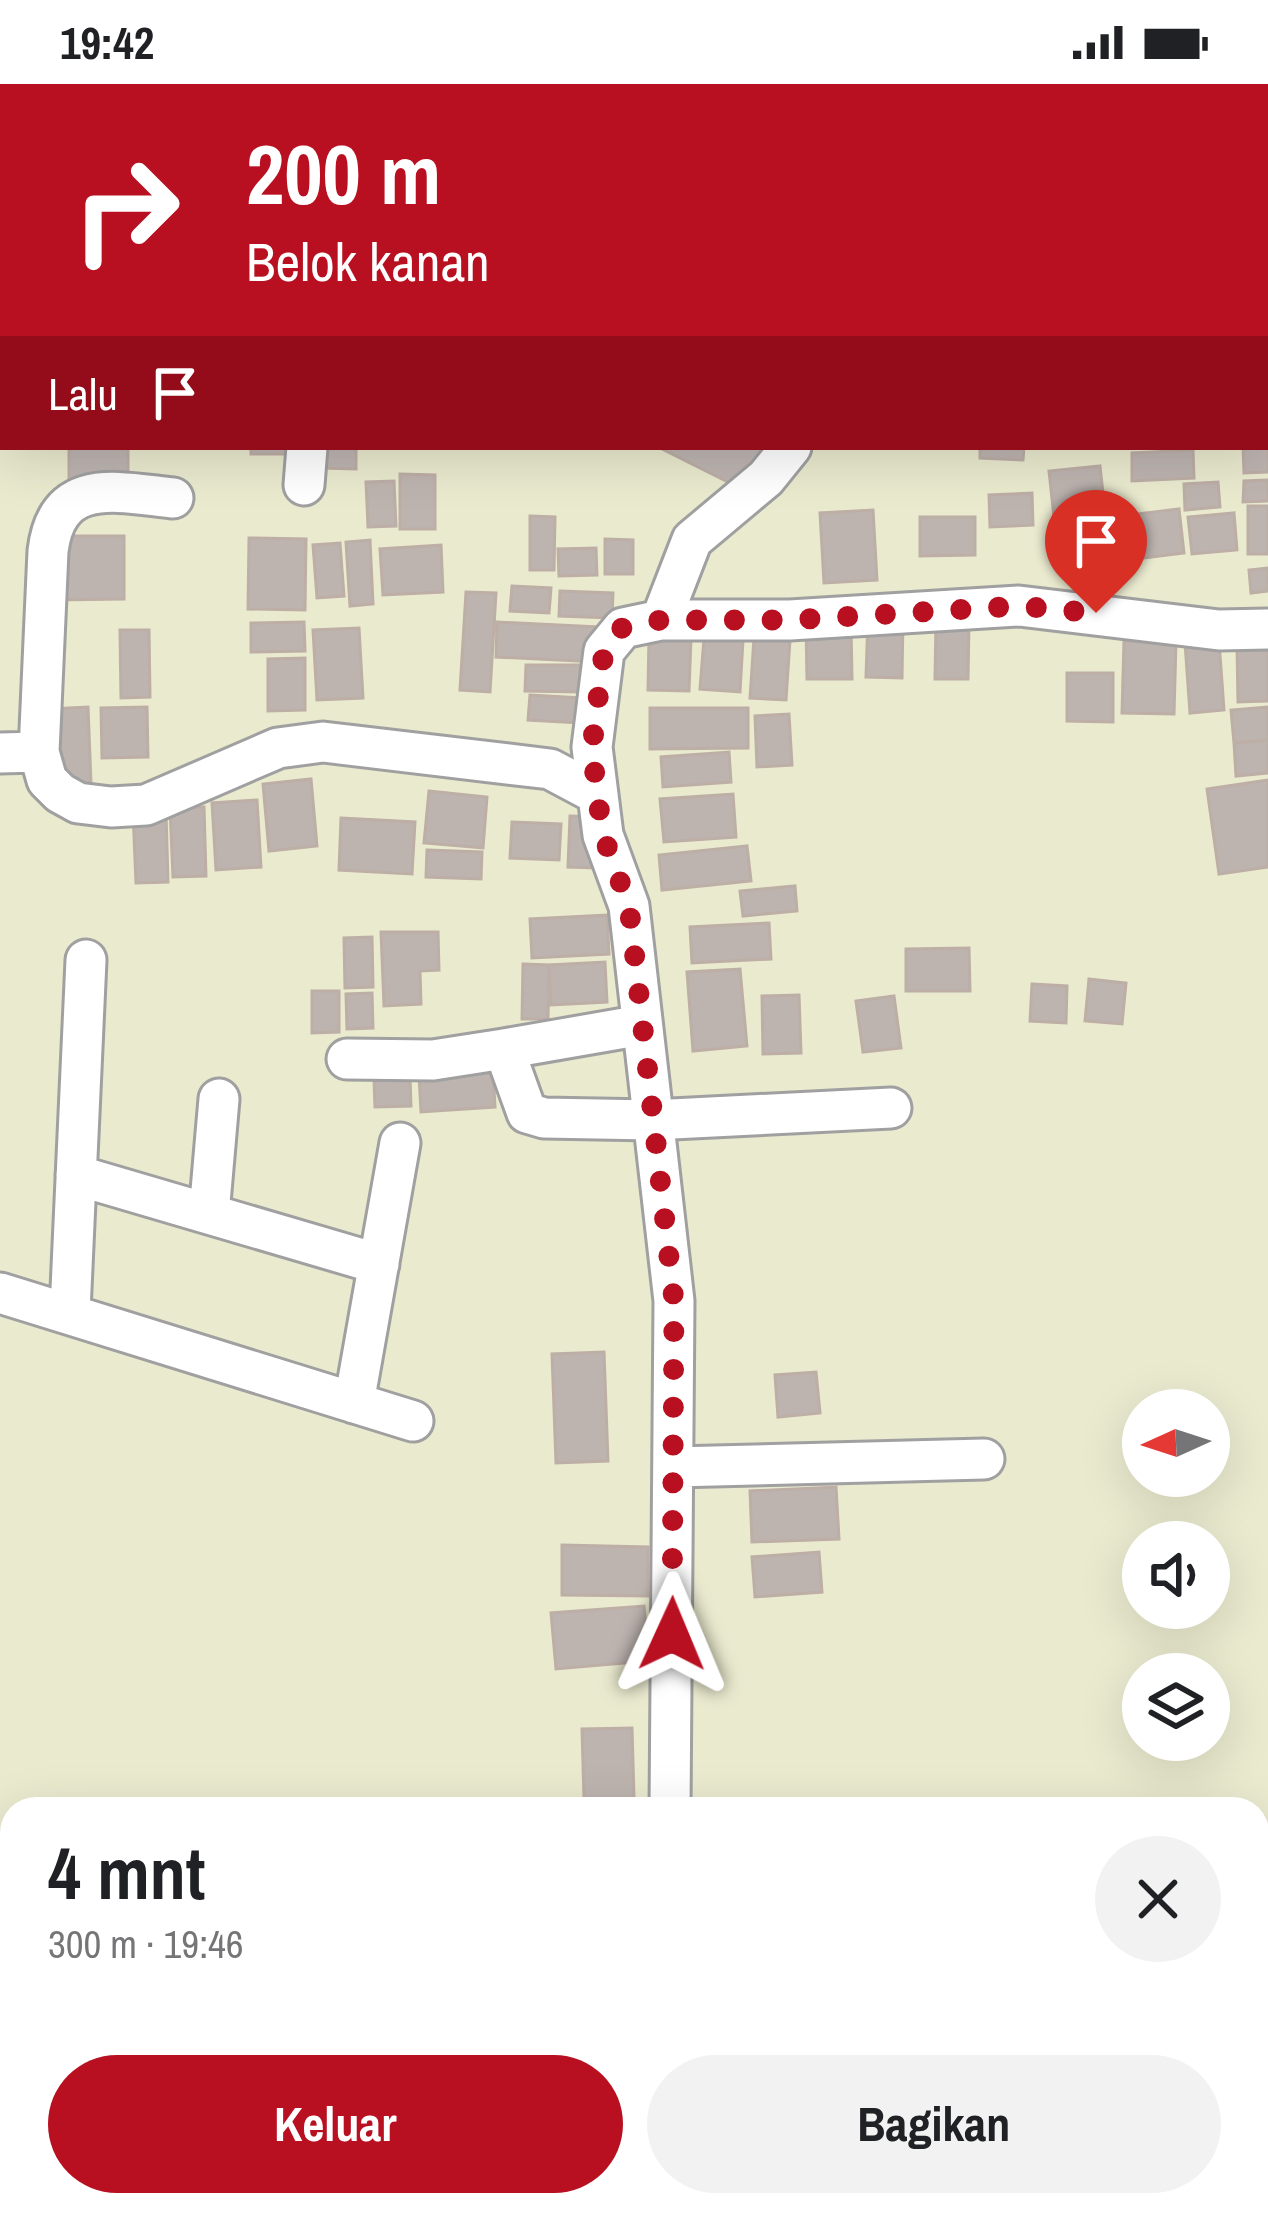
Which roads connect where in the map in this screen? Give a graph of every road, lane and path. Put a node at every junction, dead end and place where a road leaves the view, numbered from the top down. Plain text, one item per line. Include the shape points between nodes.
1 (789, 450) edge
2 (173, 498) dead end
3 (661, 620) junction
4 (1268, 629) edge
5 (19, 752) edge
6 (597, 794) junction
7 (86, 960) dead end
8 (642, 1025) junction
9 (505, 1049) junction
10 (347, 1059) dead end
11 (219, 1099) dead end
12 (891, 1108) dead end
13 (652, 1120) junction
14 (400, 1143) dead end
15 (76, 1174) junction
16 (208, 1214) junction
17 (380, 1264) junction
18 (0, 1293) edge
19 (70, 1311) junction
20 (354, 1402) junction
21 (413, 1421) dead end
22 (983, 1459) dead end
23 (674, 1467) junction
24 (670, 1797) edge

1 - 3 street via 692,540
2 - 5 street via 82,496 51,524
3 - 4 street via 1019,606
3 - 6 street via 622,628 604,651 592,747
5 - 6 street via 60,793 111,807 146,805 278,748 323,742 550,769
6 - 8 street via 629,906
7 - 15 street
8 - 9 street
8 - 13 street
9 - 10 street via 433,1060
9 - 13 street via 527,1113
11 - 16 street
12 - 13 street
13 - 23 street via 674,1301
14 - 17 street
15 - 16 street
15 - 19 street
16 - 17 street
17 - 20 street
18 - 19 street
19 - 20 street
20 - 21 street
22 - 23 street
23 - 24 street

